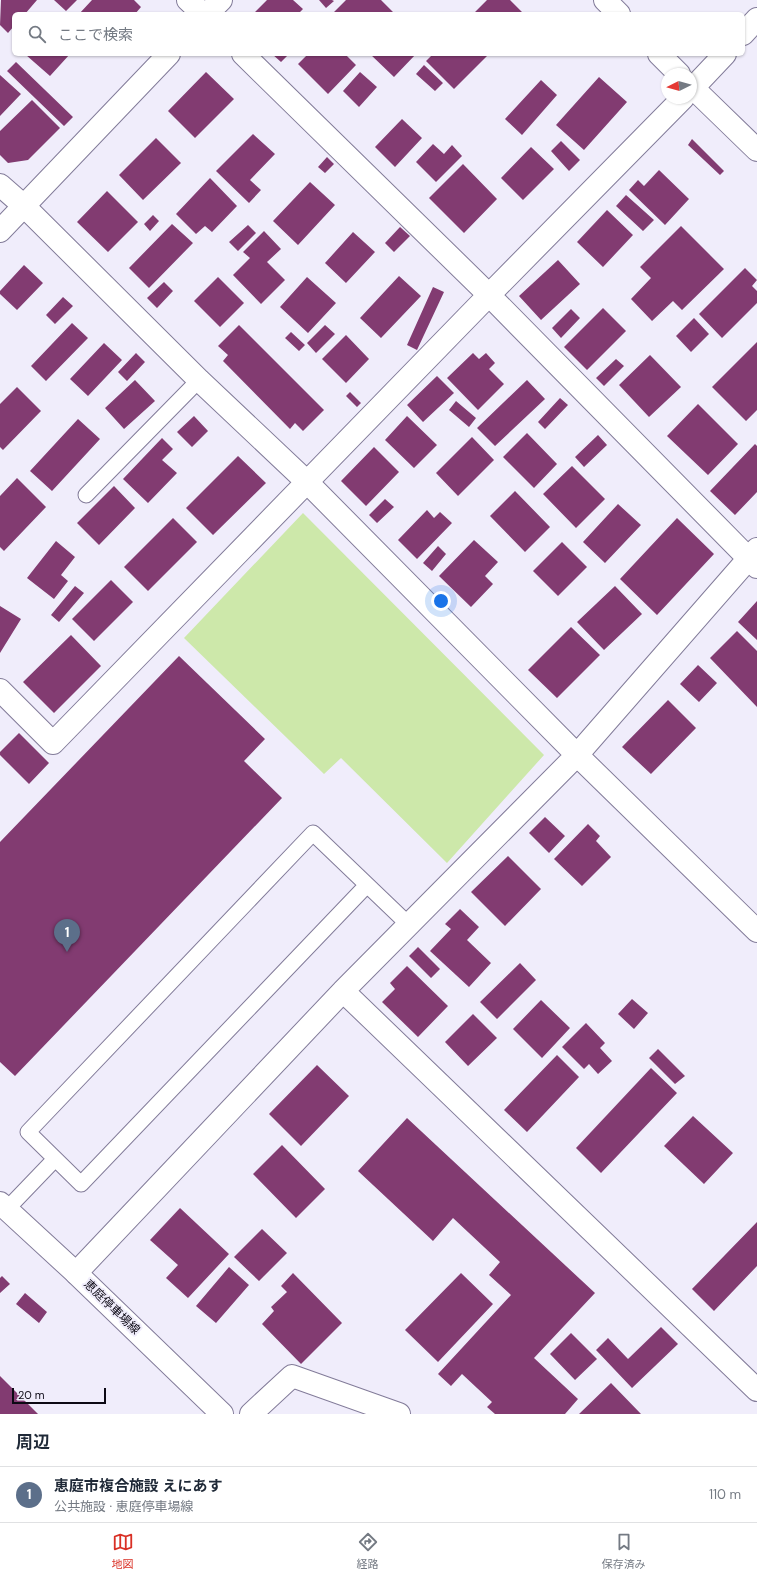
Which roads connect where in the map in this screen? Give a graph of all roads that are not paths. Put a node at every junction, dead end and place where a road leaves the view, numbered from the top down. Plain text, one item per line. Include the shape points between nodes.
1 (188, 0) edge
2 (221, 0) edge
3 (605, 0) edge
4 (200, 12) edge
5 (210, 12) edge
6 (617, 12) edge
7 (167, 56) edge
8 (245, 56) edge
9 (661, 56) edge
10 (723, 56) edge
11 (671, 68) edge
12 (697, 78) edge
13 (697, 96) edge
14 (671, 104) edge
15 (757, 150) edge
16 (0, 185) edge
17 (24, 206) junction
18 (0, 231) edge
19 (489, 294) junction
20 (199, 380) junction
21 (307, 482) junction
22 (86, 495) dead end
23 (754, 558) edge
24 (0, 690) edge
25 (577, 755) junction
26 (367, 885) junction
27 (409, 925) junction
28 (757, 931) edge
29 (343, 991) junction
30 (55, 1159) junction
31 (4, 1206) edge
32 (76, 1273) junction
33 (757, 1390) edge
34 (222, 1414) edge
35 (251, 1414) edge
36 (399, 1414) edge

1 - 4 street
2 - 5 street
3 - 6 street
7 - 17 street
8 - 19 street
9 - 11 street
10 - 12 street
13 - 15 street
14 - 19 street
16 - 17 street
17 - 18 street
17 - 20 street
19 - 21 street
19 - 23 street
20 - 21 street
20 - 22 lane
21 - 24 street via 53,743
21 - 25 street
23 - 25 street
25 - 27 street
25 - 28 street
26 - 27 lane
26 - 30 lane via 81,1184
26 - 30 lane via 313,833 28,1132
27 - 29 street
29 - 32 street
29 - 33 street
30 - 31 lane
31 - 32 street, 恵庭停車場線
32 - 34 street, 恵庭停車場線
35 - 36 street via 292,1376

